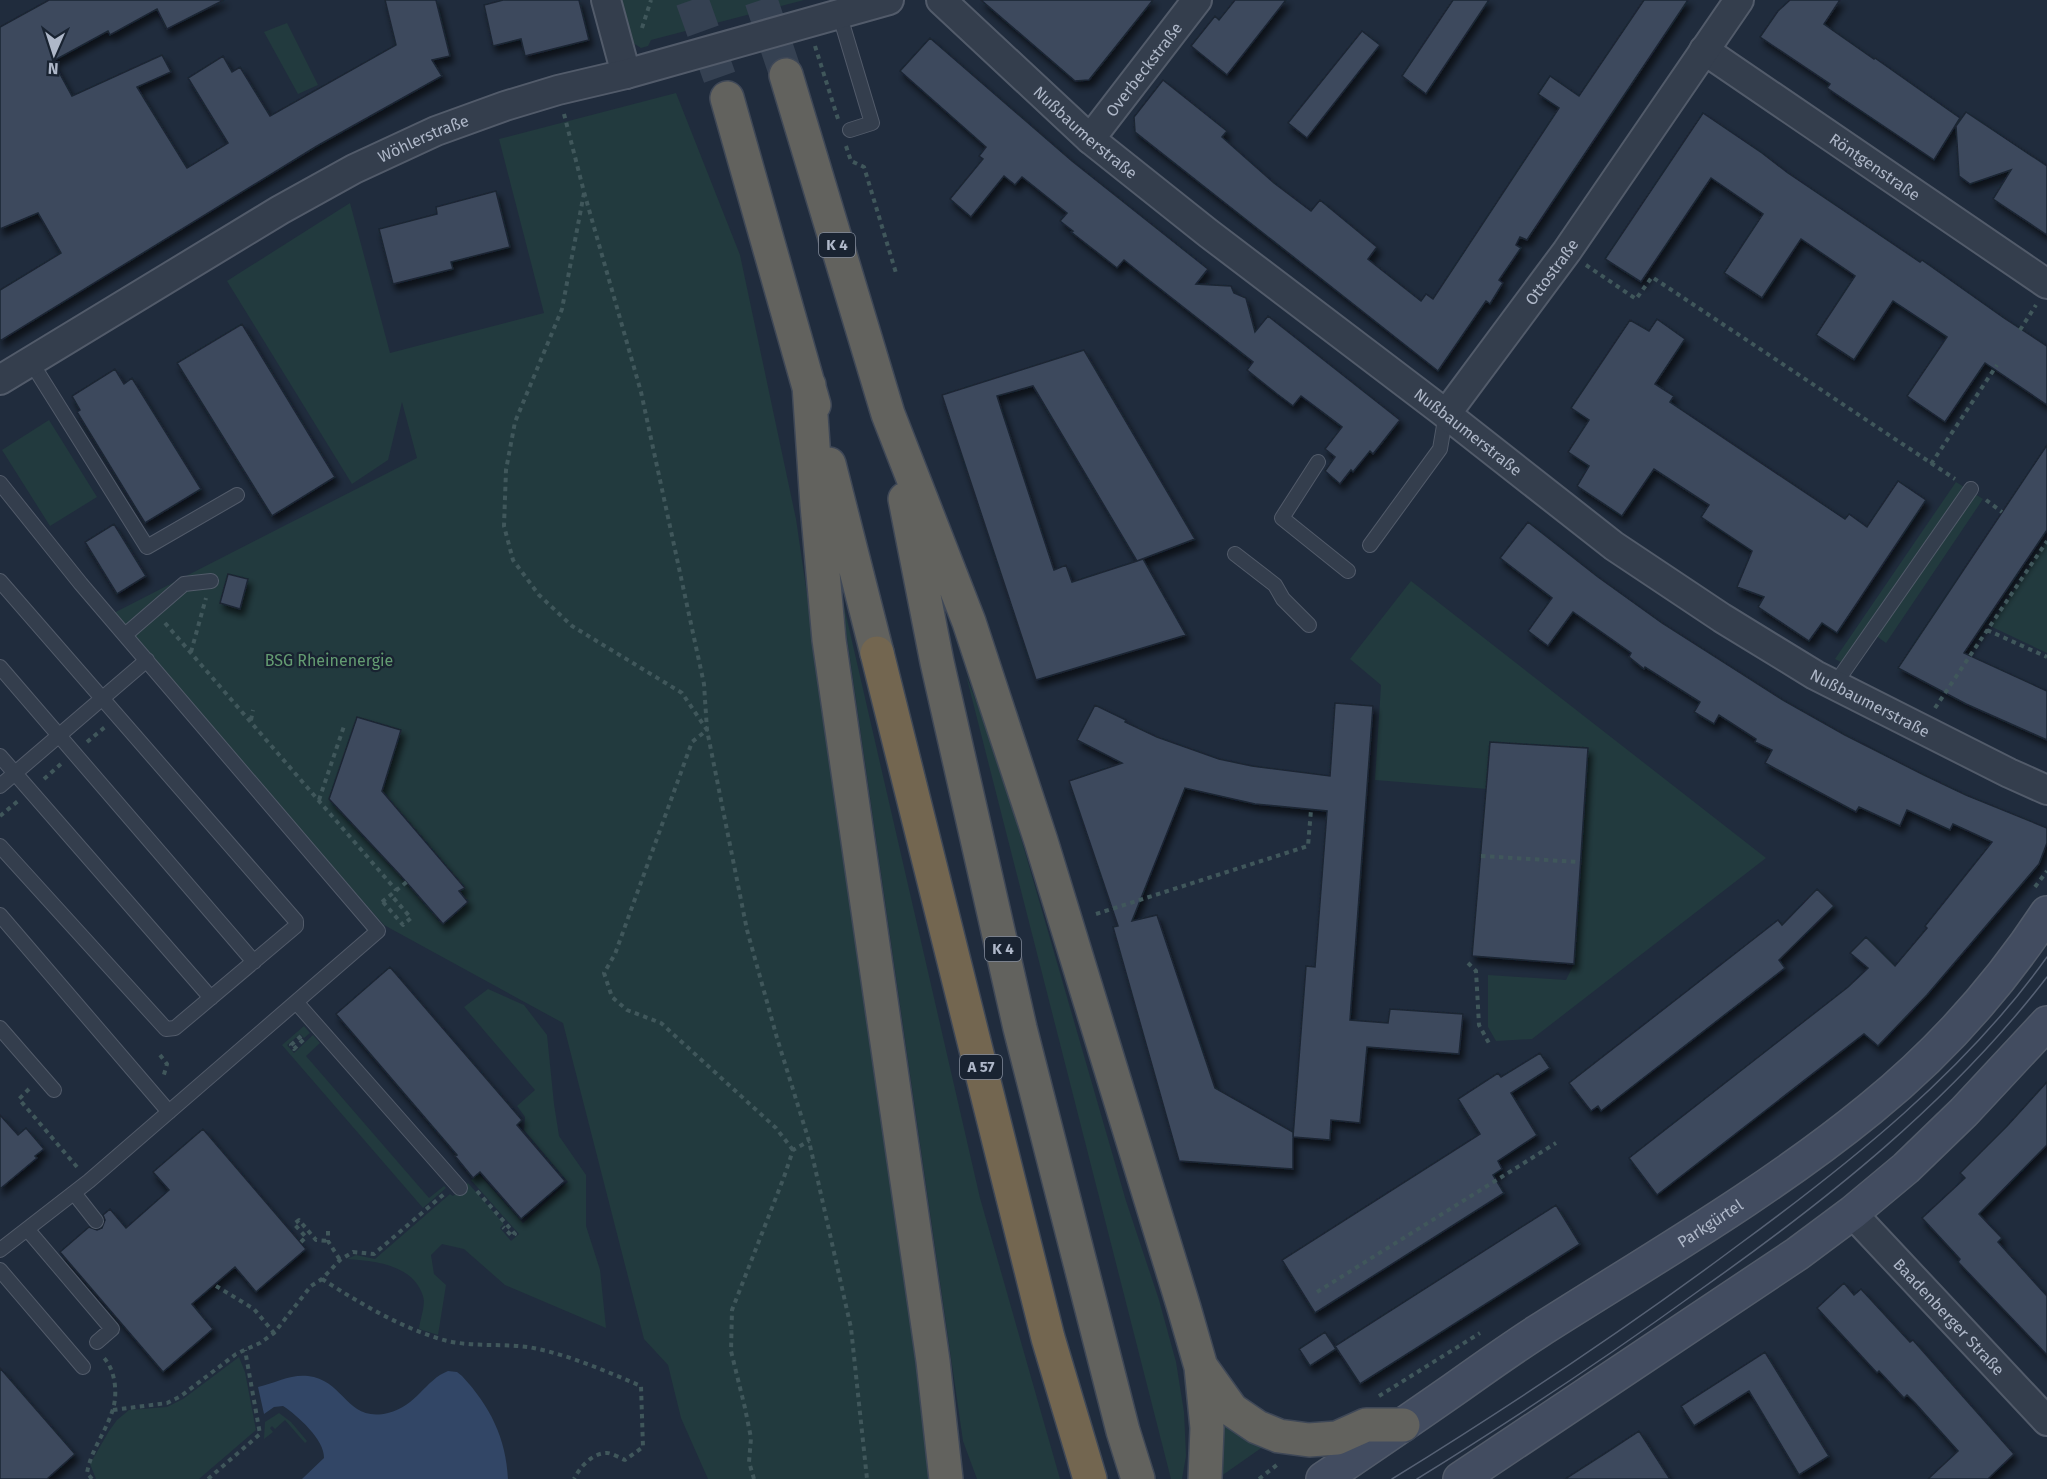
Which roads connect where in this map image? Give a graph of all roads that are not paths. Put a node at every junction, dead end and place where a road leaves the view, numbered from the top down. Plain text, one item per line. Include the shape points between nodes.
1 (606, 0) edge
2 (889, 0) edge
3 (940, 0) edge
4 (1197, 0) edge
5 (1740, 0) edge
6 (839, 13) junction
7 (1704, 50) junction
8 (626, 74) junction
9 (786, 75) tunnel mouth
10 (727, 98) tunnel mouth
11 (844, 129) road end
12 (1090, 139) junction
13 (2047, 284) edge
14 (31, 362) junction
15 (0, 380) edge
16 (809, 385) junction
17 (888, 414) junction
18 (1446, 414) junction
19 (1318, 462) dead end
20 (0, 483) edge
21 (1971, 489) road end
22 (237, 495) dead end
23 (1370, 545) dead end
24 (1235, 554) dead end
25 (1348, 571) dead end
26 (0, 581) edge
27 (211, 581) road end
28 (1309, 625) dead end
29 (125, 635) junction
30 (147, 660) junction
31 (0, 667) edge
32 (1834, 684) junction
33 (103, 698) junction
34 (59, 735) junction
35 (0, 756) edge
36 (15, 773) junction
37 (0, 786) edge
38 (2047, 790) edge
39 (0, 846) edge
40 (2038, 904) edge
41 (0, 915) edge
42 (254, 962) junction
43 (211, 998) junction
44 (296, 1002) junction
45 (2047, 1023) edge
46 (0, 1028) edge
47 (54, 1090) dead end
48 (169, 1112) junction
49 (458, 1186) road end
50 (74, 1193) junction
51 (1852, 1213) junction
52 (96, 1221) dead end
53 (27, 1229) junction
54 (0, 1250) edge
55 (0, 1270) edge
56 (97, 1342) road end
57 (83, 1367) dead end
58 (1201, 1367) junction
59 (2047, 1421) edge
60 (1403, 1425) junction
61 (941, 1433) junction
62 (946, 1479) edge
63 (958, 1479) edge
64 (1090, 1479) edge
65 (1138, 1479) edge
66 (1205, 1479) edge
67 (1323, 1479) edge
68 (1460, 1479) edge

1 - 8 street
2 - 6 street, Wöhlerstraße
3 - 12 street, Nußbaumerstraße
4 - 12 street, Overbeckstraße
5 - 7 street, Ottostraße
6 - 8 street, Wöhlerstraße
6 - 11 lane via 872,123
7 - 13 street, Röntgenstraße
7 - 18 street, Ottostraße via 1567,251
8 - 14 street, Wöhlerstraße via 505,106 436,131 354,169
9 - 17 highway, K 4
10 - 16 highway
12 - 18 street, Nußbaumerstraße
14 - 15 street, Wöhlerstraße
14 - 22 lane via 147,547
16 - 61 highway via 829,640
16 - 64 highway, A 57 via 1048,1338
17 - 58 highway via 969,622 1041,841
17 - 65 highway, K 4 via 937,662 1020,1028
18 - 23 lane, Ottostraße via 1440,449
18 - 32 street, Nußbaumerstraße via 1614,546 1722,618
19 - 25 lane via 1282,518
20 - 29 lane
21 - 32 lane
24 - 28 lane via 1275,585 1282,599
26 - 33 lane
27 - 29 lane via 184,584
29 - 30 lane
30 - 33 lane
30 - 44 lane via 378,931
31 - 34 lane
32 - 38 street, Nußbaumerstraße
33 - 34 lane
33 - 42 lane via 296,921 296,926
34 - 36 lane
34 - 42 lane
35 - 36 lane
36 - 37 lane
36 - 43 lane
39 - 43 lane via 166,1029 175,1029
40 - 60 main road, Parkgürtel via 2023,950 1928,1057 1871,1108 1724,1214 1534,1334
41 - 48 lane
42 - 43 lane
44 - 48 lane
44 - 49 lane
45 - 51 main road via 1964,1113
46 - 47 lane
48 - 50 lane
50 - 52 lane
50 - 53 lane
51 - 59 street, Baadenberger Straße
51 - 68 main road via 1797,1254
53 - 54 lane
53 - 56 lane via 112,1329
55 - 57 lane
58 - 60 highway via 1232,1410 1279,1436 1337,1438 1366,1425
58 - 66 highway via 1207,1428
60 - 67 main road, Parkgürtel
61 - 62 highway
61 - 63 highway

